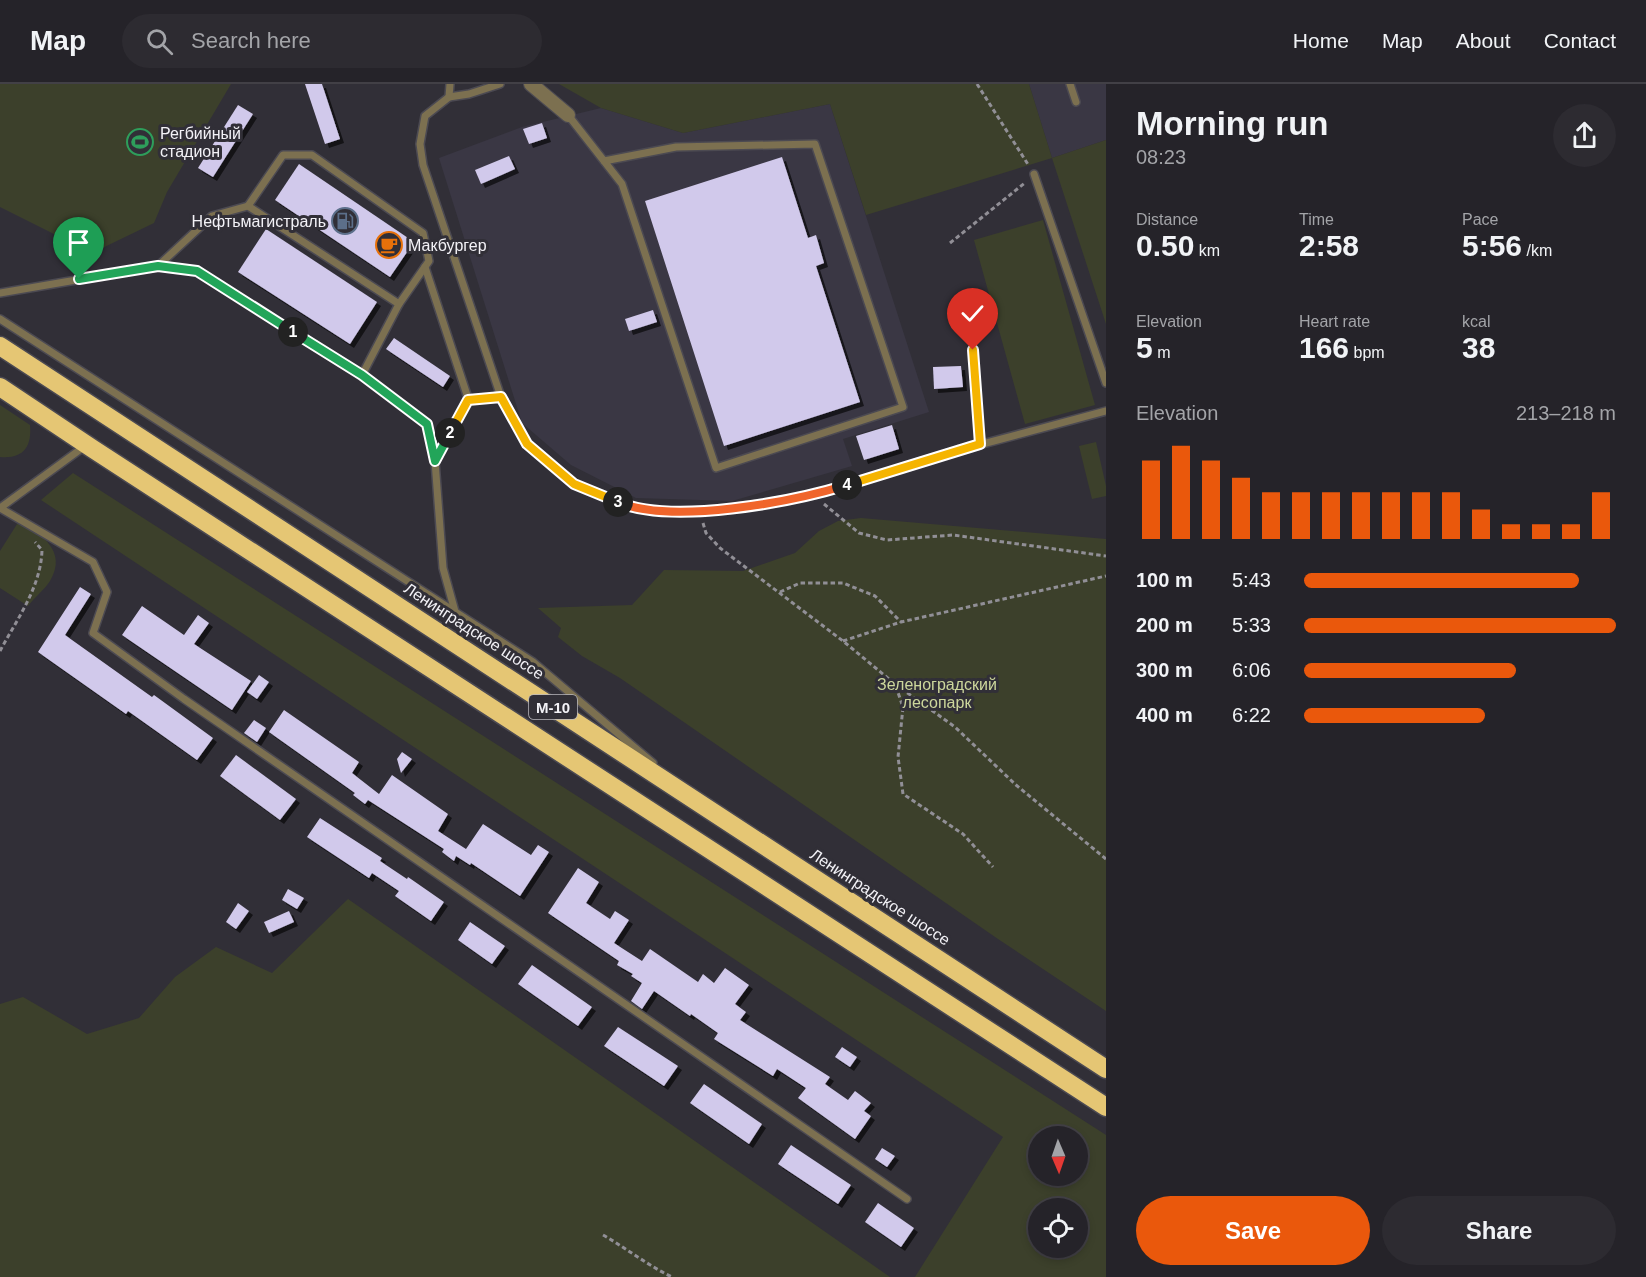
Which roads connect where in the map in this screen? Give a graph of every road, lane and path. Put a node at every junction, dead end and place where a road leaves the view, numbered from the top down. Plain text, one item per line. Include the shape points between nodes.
1 (450, 84) edge
2 (500, 84) edge
3 (531, 84) edge
4 (977, 84) edge
5 (1070, 84) edge
6 (449, 97) junction
7 (1076, 102) dead end
8 (568, 115) joint
9 (604, 161) junction
10 (1034, 174) junction
11 (248, 206) junction
12 (950, 243) dead end
13 (158, 266) junction
14 (425, 267) junction
15 (0, 292) edge
16 (399, 304) junction
17 (0, 319) edge
18 (0, 346) edge
19 (973, 350) dead end
20 (362, 375) junction
21 (1106, 383) edge
22 (0, 387) edge
23 (1106, 411) edge
24 (980, 444) junction
25 (86, 445) junction
26 (435, 461) junction
27 (814, 495) junction
28 (0, 508) edge
29 (700, 513) junction
30 (32, 540) dead end
31 (1106, 556) edge
32 (1106, 576) edge
33 (779, 592) junction
34 (456, 615) junction
35 (901, 622) junction
36 (843, 641) junction
37 (0, 651) edge
38 (895, 684) junction
39 (699, 802) junction
40 (1106, 859) edge
41 (993, 867) dead end
42 (1106, 1069) edge
43 (1106, 1107) edge
44 (907, 1199) dead end
45 (603, 1235) dead end
46 (672, 1277) edge

1 - 6 lane
2 - 6 lane
3 - 8 street
4 - 10 path
5 - 7 lane
6 - 29 lane via 425,116 420,144 423,165 501,397 527,444 574,484 632,508
8 - 9 lane
9 - 9 lane via 622,184 716,468 903,407 815,144 676,147
10 - 12 path
10 - 21 lane
11 - 13 lane via 212,216
11 - 14 lane via 283,155 312,155 423,232 429,261
11 - 16 lane
13 - 15 lane
13 - 20 lane via 197,271
14 - 16 lane
14 - 26 lane via 468,400
16 - 20 lane
17 - 34 lane
18 - 39 highway, Ленинградское шоссе / М-10
19 - 24 lane
20 - 26 lane via 427,424
22 - 25 highway, М-10
23 - 24 lane
24 - 27 lane
25 - 28 lane
25 - 43 highway, М-10
26 - 34 lane via 443,568
27 - 29 lane
27 - 31 path via 859,533 887,540 953,536
28 - 44 lane via 93,562 107,592 93,633
29 - 33 path via 706,533 720,548
30 - 37 path via 42,550 39,572
32 - 35 path
33 - 35 path via 800,583 843,583 875,596
33 - 36 path
34 - 39 lane via 533,662
35 - 36 path
36 - 38 path
38 - 40 path via 955,727 1016,785
38 - 41 path via 903,707 898,757 903,794 963,834
39 - 42 highway, Ленинградское шоссе / М-10
45 - 46 path

